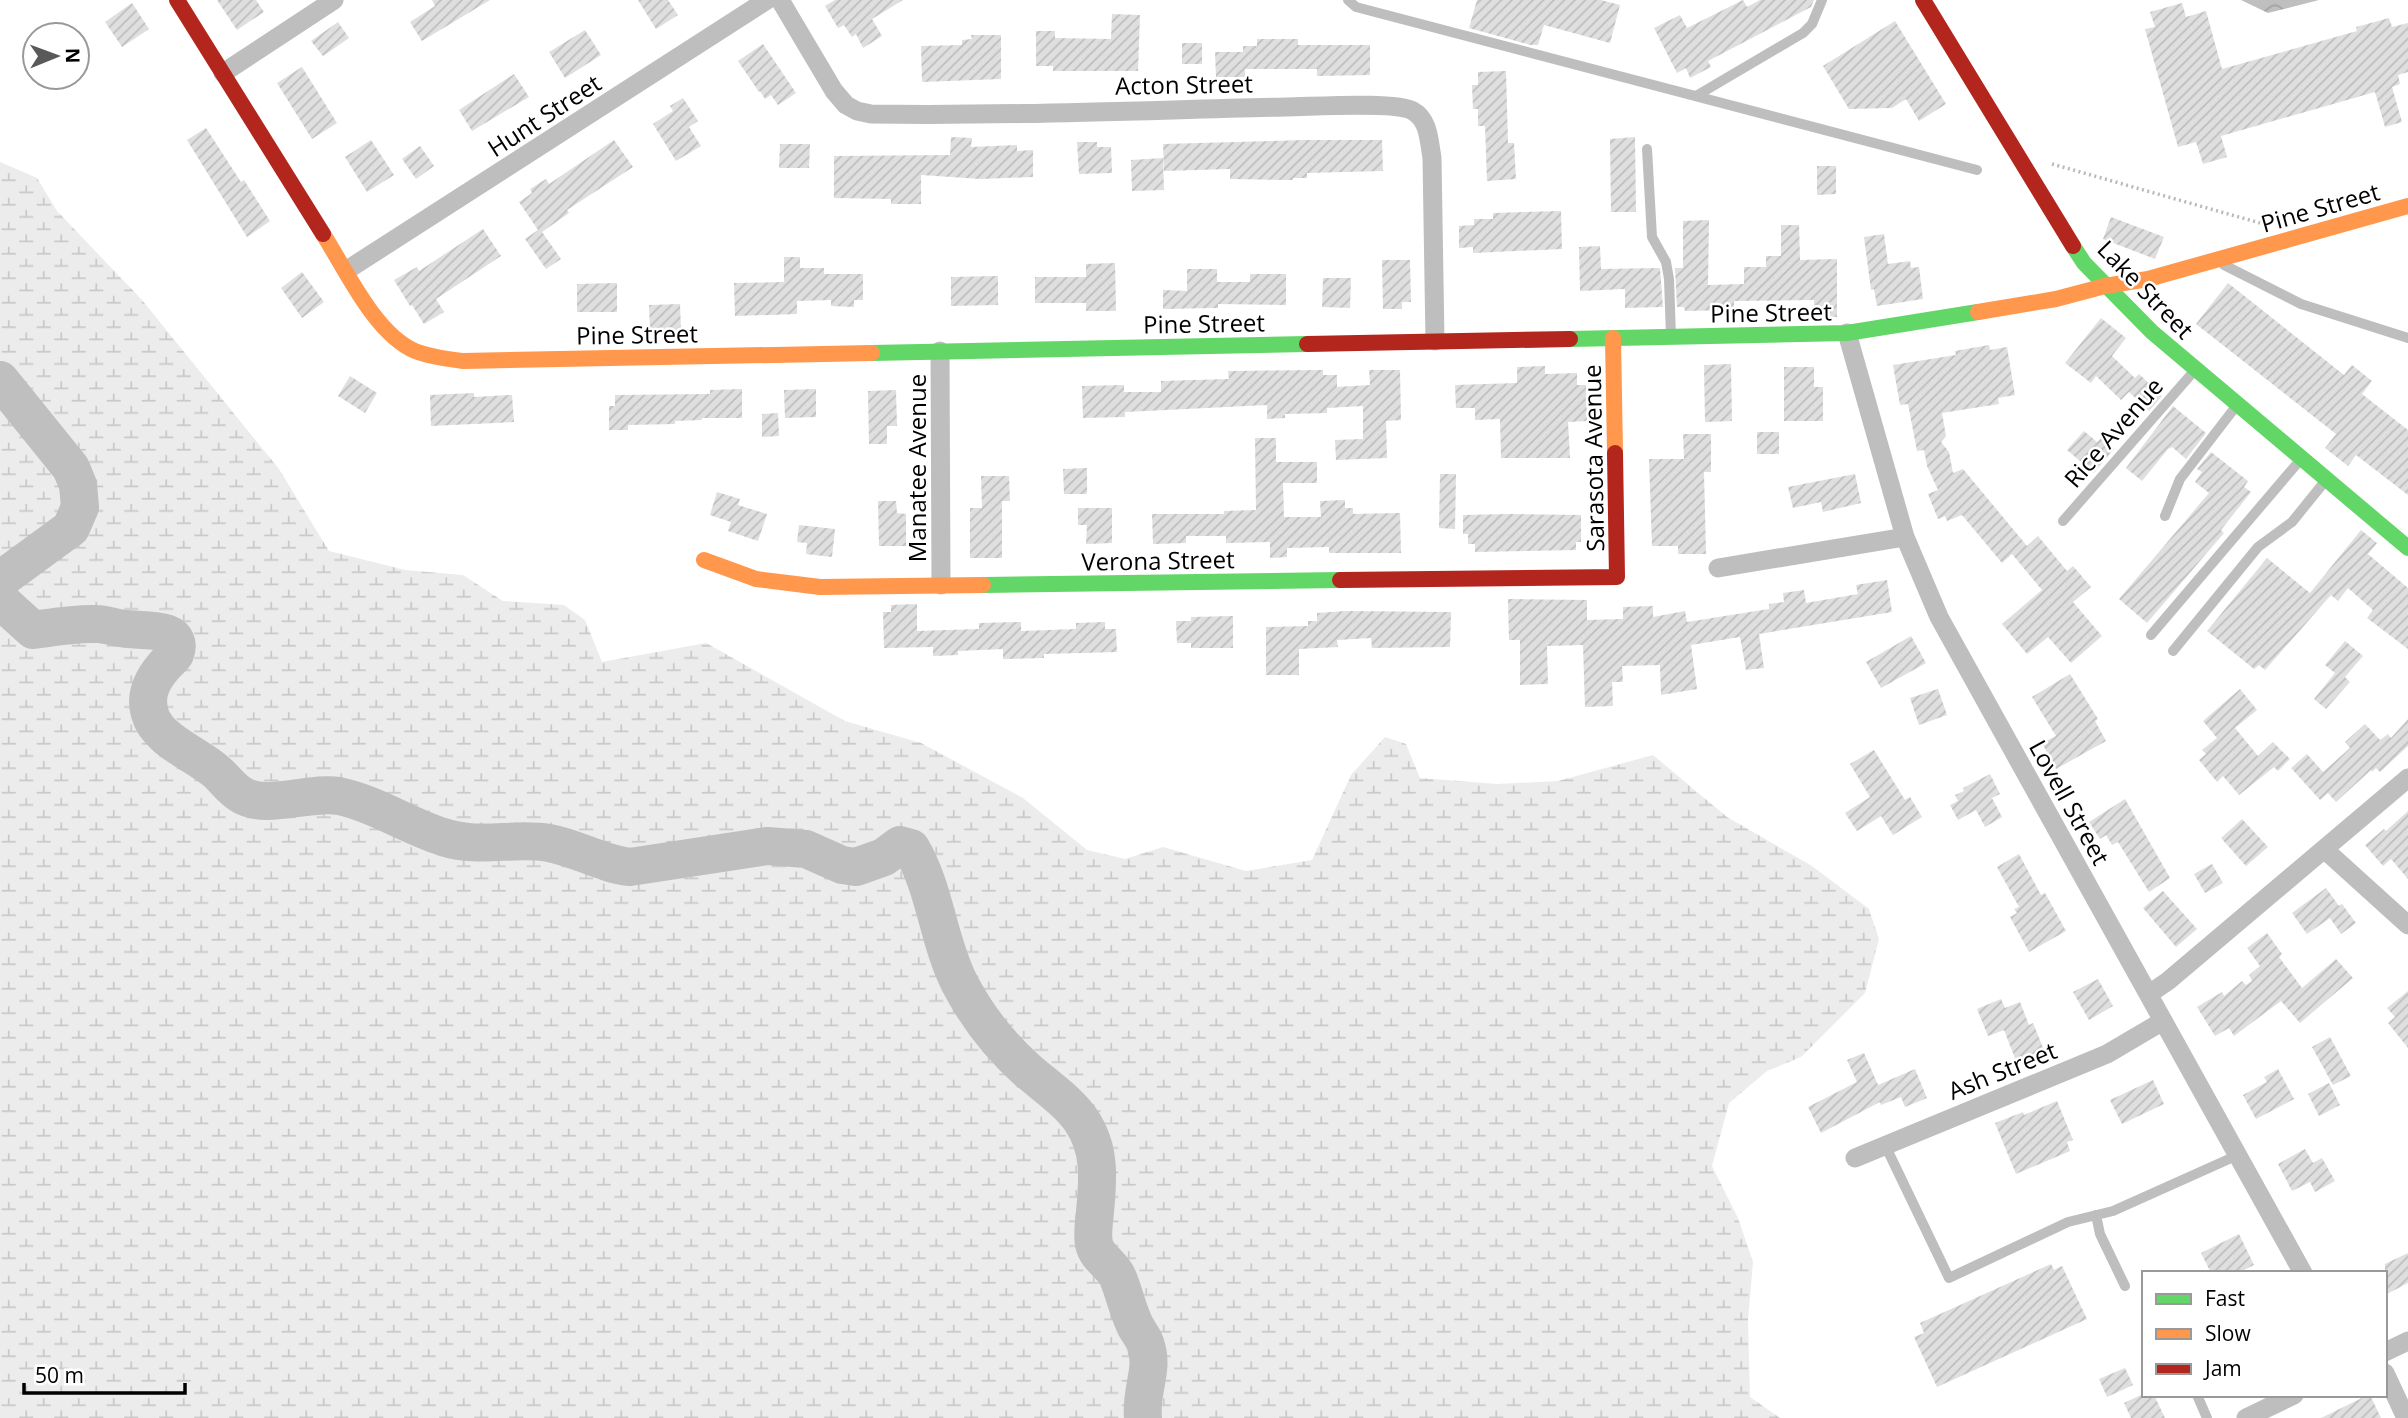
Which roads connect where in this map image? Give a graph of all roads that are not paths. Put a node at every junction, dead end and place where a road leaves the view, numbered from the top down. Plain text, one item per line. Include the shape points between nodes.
1 (177, 0) edge
2 (334, 0) edge
3 (767, 0) edge
4 (780, 0) edge
5 (1348, 0) edge
6 (1822, 0) edge
7 (1923, 0) edge
8 (223, 72) junction
9 (1696, 96) junction
10 (1647, 149) dead end
11 (1977, 170) dead end
12 (2408, 206) edge
13 (2217, 261) junction
14 (347, 270) junction
15 (2105, 286) junction
16 (1847, 333) junction
17 (1671, 337) junction
18 (1614, 338) junction
19 (2408, 338) edge
20 (1436, 341) junction
21 (940, 351) junction
22 (2195, 370) junction
23 (2237, 405) junction
24 (2301, 458) junction
25 (2326, 480) junction
26 (2165, 516) dead end
27 (2063, 521) dead end
28 (1905, 537) junction
29 (2408, 548) edge
30 (704, 560) dead end
31 (1718, 568) dead end
32 (1617, 577) joint
33 (941, 585) junction
34 (2151, 635) dead end
35 (2173, 651) dead end
36 (2408, 778) edge
37 (2324, 849) junction
38 (2408, 925) edge
39 (2149, 994) junction
40 (2163, 1021) junction
41 (1885, 1144) junction
42 (2238, 1155) junction
43 (1855, 1157) dead end
44 (2096, 1215) junction
45 (2302, 1271) edge
46 (2124, 1286) dead end
47 (2408, 1341) edge
48 (2387, 1351) edge
49 (2387, 1377) edge
50 (2198, 1397) edge
51 (2290, 1397) edge
52 (2207, 1418) edge
53 (2246, 1418) edge
54 (2406, 1418) edge

1 - 8 street, Pine Street
2 - 8 street
3 - 14 street, Hunt Street
4 - 20 street, Acton Street via 834,91 846,105 871,114 1319,106 1412,110 1423,119 1432,158
5 - 9 lane via 1356,7
6 - 9 lane via 1803,33
7 - 15 street, Lake Street via 2084,262
8 - 14 street, Pine Street
9 - 11 lane
10 - 17 lane via 1652,237 1667,271
12 - 13 street, Pine Street
13 - 15 street, Pine Street
13 - 19 lane via 2301,304
14 - 21 street, Pine Street via 379,323 395,340 438,358
15 - 16 street, Pine Street via 2056,299
15 - 22 street, Lake Street
16 - 17 street, Pine Street
16 - 28 street, Lovell Street
17 - 18 street, Pine Street
18 - 20 street, Pine Street
18 - 32 street, Sarasota Avenue
20 - 21 street, Pine Street
21 - 33 street, Manatee Avenue
22 - 23 street, Lake Street
22 - 27 lane, Rice Avenue
23 - 24 street, Lake Street
23 - 26 lane via 2180,479
24 - 25 street, Lake Street
24 - 34 lane
25 - 29 street, Lake Street
25 - 35 lane via 2292,522 2258,547
28 - 31 street
28 - 39 street, Lovell Street via 1939,617
30 - 33 street, Verona Street via 788,585
32 - 33 street, Verona Street
36 - 37 street
37 - 38 street
37 - 39 street
39 - 40 street, Lovell Street
40 - 41 street, Ash Street via 2107,1054
40 - 42 street, Lovell Street
41 - 43 street, Ash Street
41 - 44 lane via 1949,1278 2068,1222
42 - 44 lane
42 - 45 street, Lovell Street
44 - 46 lane
47 - 48 street
49 - 54 street
50 - 52 lane
51 - 53 street

